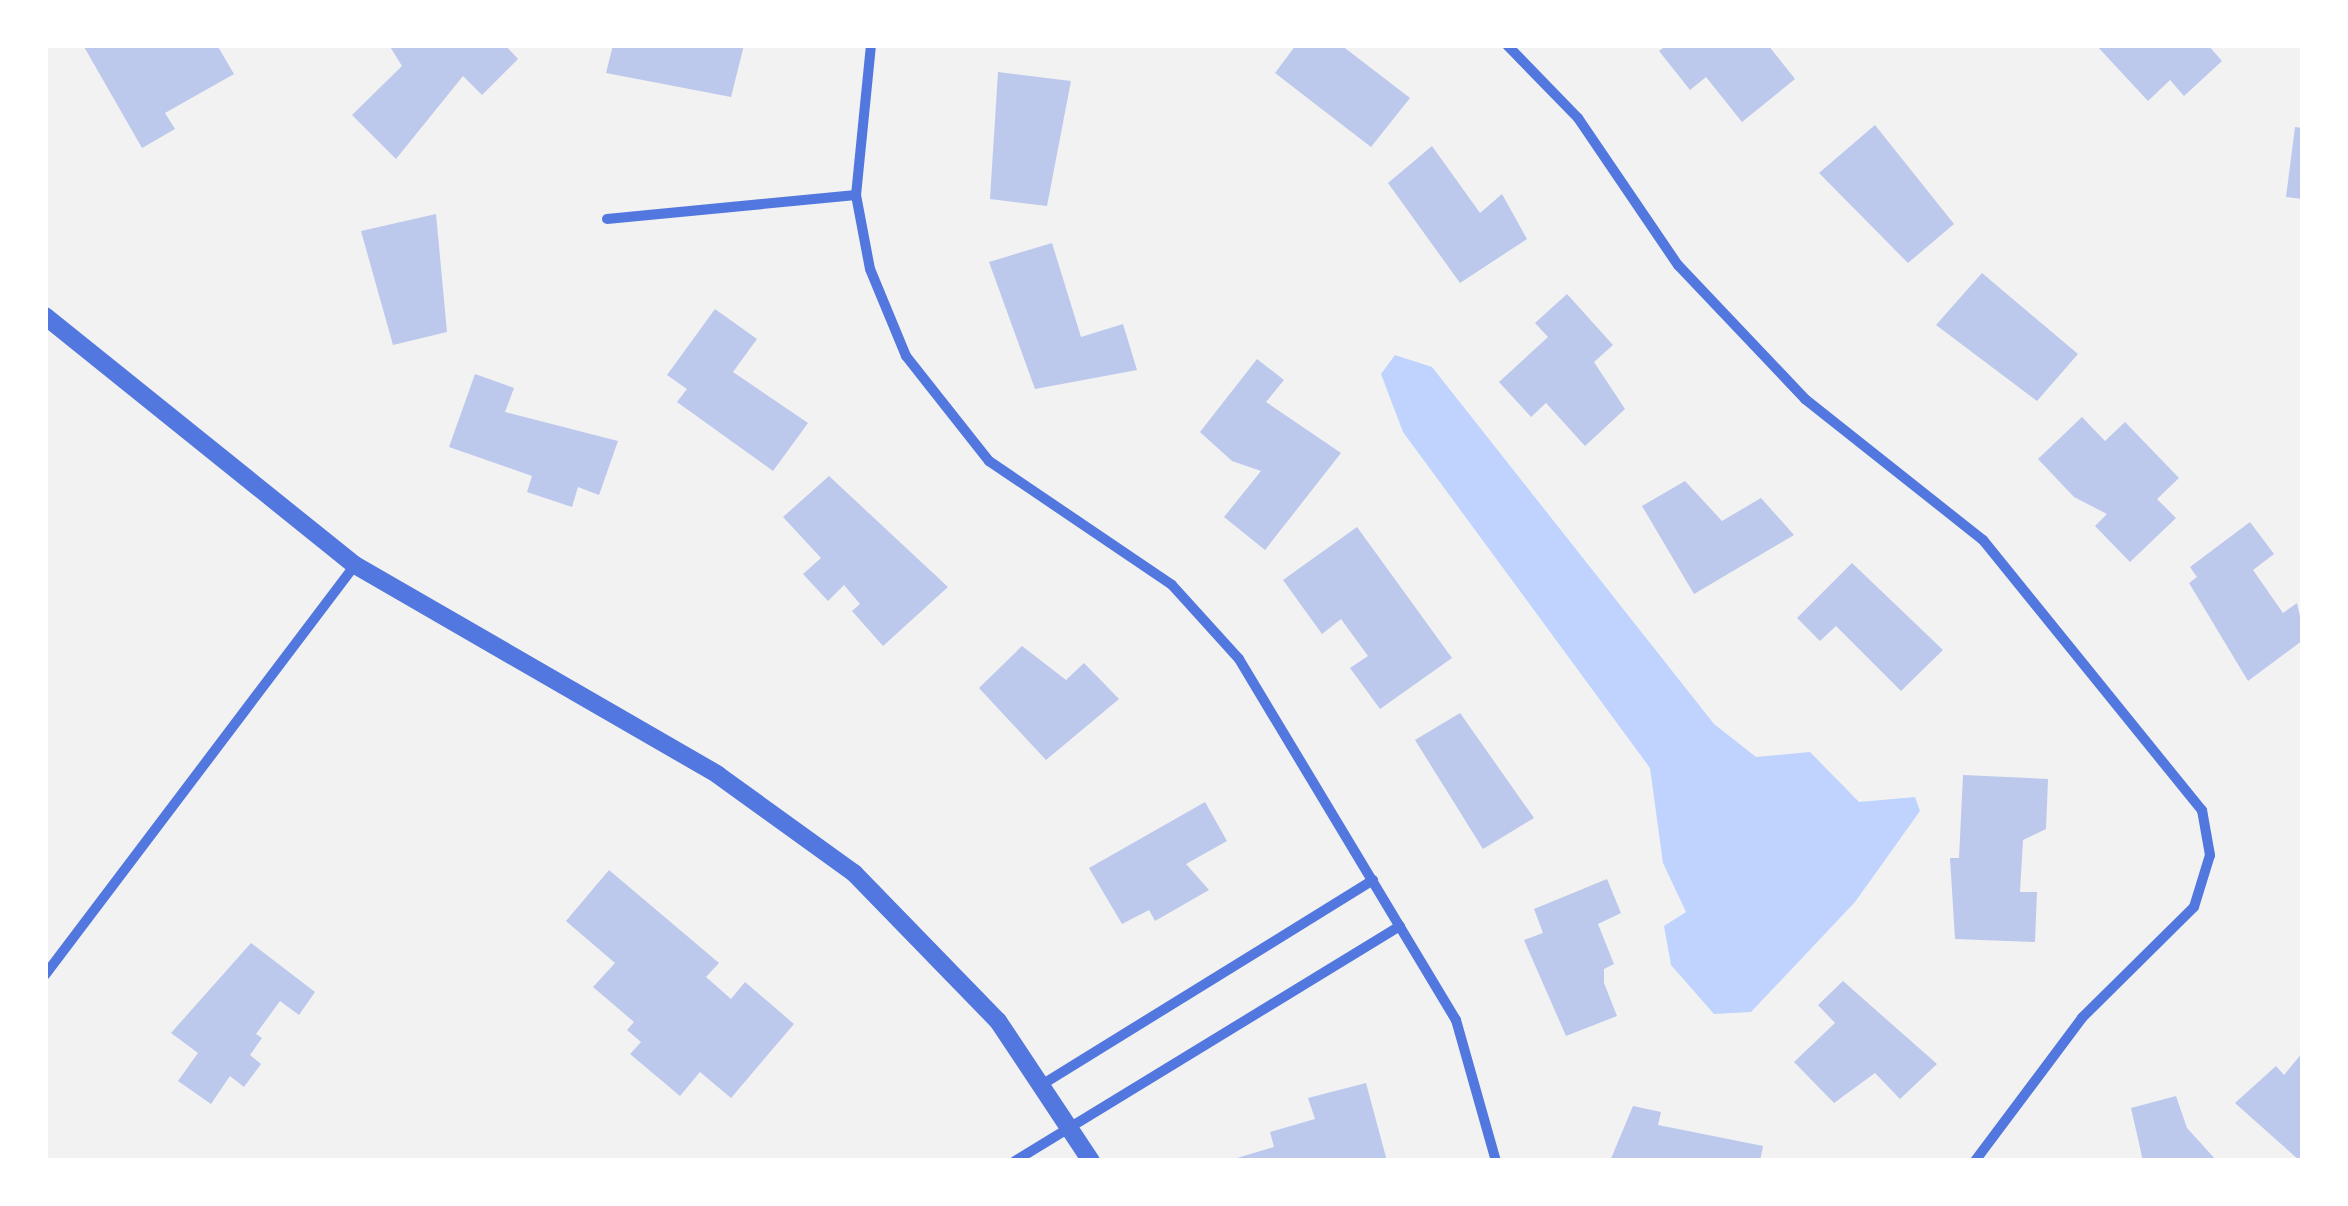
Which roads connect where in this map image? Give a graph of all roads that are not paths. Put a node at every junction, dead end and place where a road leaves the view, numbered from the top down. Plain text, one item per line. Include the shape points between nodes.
1 (871, 45) edge
2 (1507, 45) edge
3 (856, 195) junction
4 (606, 219) dead end
5 (45, 316) edge
6 (355, 565) junction
7 (1374, 880) junction
8 (1400, 926) junction
9 (45, 975) edge
10 (1043, 1084) junction
11 (1071, 1128) junction
12 (1015, 1161) edge
13 (1090, 1161) edge
14 (1496, 1161) edge
15 (1975, 1161) edge

1 - 3 street
2 - 15 street via 1578,118 1670,256 1785,380 1995,554 2193,793 2210,855 2194,907 2082,1018
3 - 4 street
3 - 7 street via 882,304 938,404 1003,472 1146,564 1207,618
5 - 6 street
6 - 9 street
6 - 10 street via 798,829 923,936
7 - 8 street
7 - 10 street
8 - 11 street
8 - 14 street via 1462,1032
10 - 11 street
11 - 12 street
11 - 13 street

